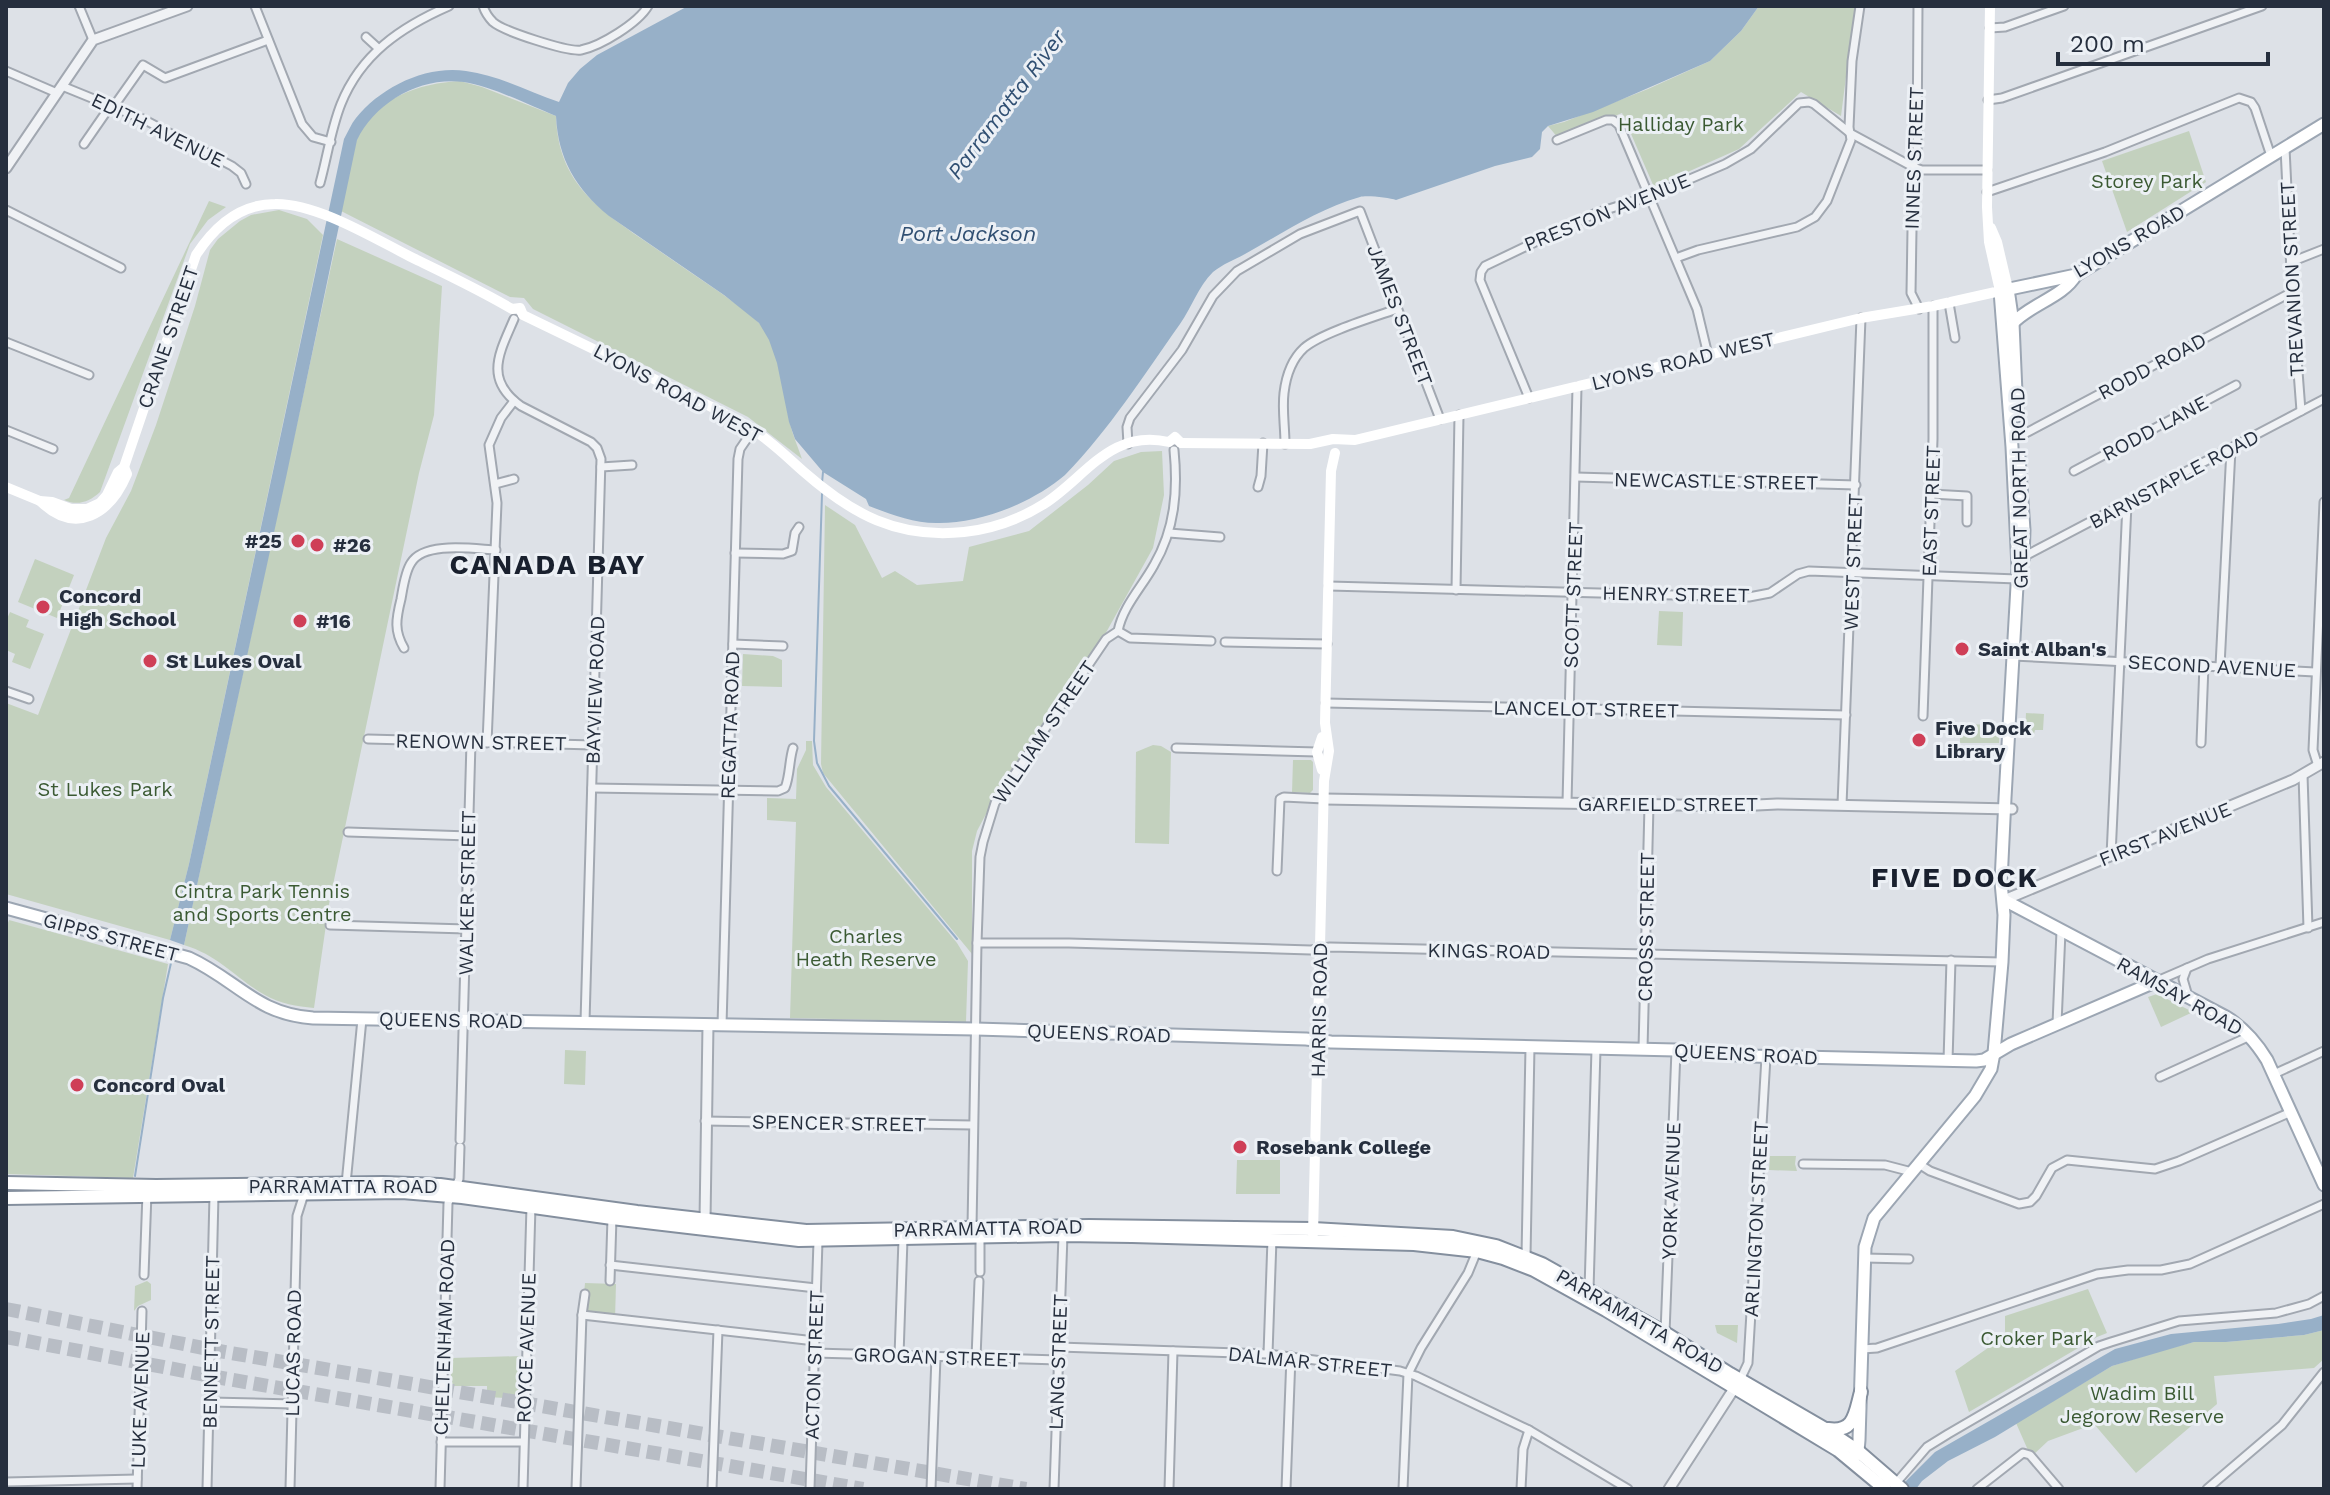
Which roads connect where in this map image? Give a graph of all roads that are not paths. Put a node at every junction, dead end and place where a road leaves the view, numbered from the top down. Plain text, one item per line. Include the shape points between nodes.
1 (79, 6) edge
2 (187, 6) edge
3 (255, 6) edge
4 (449, 6) edge
5 (483, 6) edge
6 (648, 6) edge
7 (1860, 6) edge
8 (1918, 6) edge
9 (1990, 6) edge
10 (2064, 6) edge
11 (2262, 6) edge
12 (1990, 28) junction
13 (366, 37) dead end
14 (93, 40) junction
15 (268, 40) junction
16 (378, 48) junction
17 (6, 71) edge
18 (60, 89) junction
19 (1988, 100) junction
20 (112, 106) junction
21 (2324, 124) edge
22 (1850, 133) junction
23 (1557, 140) dead end
24 (331, 142) junction
25 (84, 144) dead end
26 (2285, 148) junction
27 (2271, 156) junction
28 (1913, 167) junction
29 (6, 168) edge
30 (1987, 170) junction
31 (320, 183) dead end
32 (246, 184) dead end
33 (1987, 192) junction
34 (1650, 196) junction
35 (6, 210) edge
36 (322, 214) joint
37 (2324, 249) edge
38 (1676, 258) junction
39 (2291, 262) junction
40 (121, 268) dead end
41 (2076, 275) junction
42 (2004, 290) junction
43 (2292, 292) junction
44 (1949, 303) junction
45 (1933, 306) junction
46 (1397, 309) junction
47 (1919, 309) junction
48 (516, 314) junction
49 (1861, 318) junction
50 (2013, 323) junction
51 (1955, 338) dead end
52 (6, 342) edge
53 (1708, 355) junction
54 (89, 375) dead end
55 (2236, 385) dead end
56 (1577, 387) junction
57 (1529, 398) junction
58 (2324, 399) edge
59 (514, 401) junction
60 (2301, 411) junction
61 (1459, 415) junction
62 (1440, 419) junction
63 (6, 430) edge
64 (753, 430) junction
65 (2015, 436) junction
66 (1263, 443) junction
67 (1128, 444) junction
68 (1285, 444) junction
69 (1175, 445) junction
70 (1332, 448) junction
71 (53, 449) dead end
72 (2231, 449) junction
73 (632, 465) dead end
74 (601, 467) junction
75 (2074, 471) dead end
76 (1576, 477) junction
77 (514, 479) dead end
78 (495, 484) junction
79 (1856, 485) junction
80 (6, 487) edge
81 (1258, 487) dead end
82 (1931, 494) junction
83 (2324, 502) edge
84 (2127, 504) junction
85 (1967, 522) dead end
86 (799, 527) dead end
87 (1169, 533) junction
88 (1220, 537) dead end
89 (496, 550) junction
90 (735, 553) junction
91 (2023, 557) junction
92 (1852, 573) junction
93 (1928, 575) junction
94 (2017, 579) junction
95 (1329, 586) junction
96 (1456, 590) junction
97 (1573, 592) junction
98 (1118, 631) junction
99 (1211, 641) dead end
100 (1225, 642) dead end
101 (733, 644) junction
102 (1327, 644) junction
103 (783, 646) dead end
104 (404, 648) dead end
105 (2016, 656) junction
106 (2121, 661) junction
107 (2204, 665) junction
108 (2220, 666) junction
109 (2315, 672) junction
110 (6, 691) edge
111 (29, 699) dead end
112 (1326, 703) junction
113 (1569, 709) junction
114 (1846, 715) junction
115 (1923, 716) dead end
116 (368, 739) dead end
117 (471, 742) junction
118 (487, 743) junction
119 (2201, 743) dead end
120 (593, 745) junction
121 (793, 748) dead end
122 (1176, 748) dead end
123 (1322, 752) junction
124 (2321, 764) edge
125 (2303, 775) junction
126 (592, 788) junction
127 (728, 790) junction
128 (1324, 799) junction
129 (1567, 803) junction
130 (1649, 805) junction
131 (1842, 805) junction
132 (2008, 809) junction
133 (348, 832) dead end
134 (469, 836) junction
135 (2111, 856) junction
136 (1277, 871) dead end
137 (2004, 900) junction
138 (6, 908) edge
139 (2324, 922) edge
140 (330, 925) dead end
141 (2308, 928) junction
142 (466, 929) junction
143 (2061, 931) junction
144 (977, 943) junction
145 (1320, 948) junction
146 (1645, 954) junction
147 (1951, 960) junction
148 (2002, 962) junction
149 (2187, 968) junction
150 (214, 971) joint
151 (2157, 981) junction
152 (2189, 998) junction
153 (362, 1019) junction
154 (464, 1021) junction
155 (585, 1022) junction
156 (2057, 1024) junction
157 (708, 1025) junction
158 (722, 1025) junction
159 (976, 1029) junction
160 (2250, 1036) junction
161 (1318, 1040) junction
162 (1530, 1047) junction
163 (1596, 1049) junction
164 (1643, 1049) junction
165 (1676, 1050) junction
166 (2324, 1051) edge
167 (1994, 1053) junction
168 (1766, 1057) junction
169 (1948, 1061) junction
170 (2274, 1074) junction
171 (2160, 1077) dead end
172 (2291, 1112) junction
173 (705, 1121) junction
174 (973, 1125) junction
175 (1803, 1164) dead end
176 (1916, 1168) junction
177 (2323, 1182) edge
178 (6, 1183) edge
179 (346, 1184) junction
180 (85, 1191) junction
181 (147, 1191) junction
182 (454, 1191) junction
183 (287, 1194) junction
184 (304, 1194) junction
185 (214, 1195) junction
186 (6, 1198) edge
187 (2324, 1204) edge
188 (531, 1206) junction
189 (297, 1216) junction
190 (612, 1218) junction
191 (705, 1220) junction
192 (976, 1232) junction
193 (1313, 1234) junction
194 (1063, 1235) junction
195 (903, 1239) junction
196 (1272, 1239) junction
197 (818, 1241) junction
198 (1477, 1251) junction
199 (1526, 1256) junction
200 (1864, 1258) junction
201 (1909, 1259) dead end
202 (610, 1265) junction
203 (144, 1275) dead end
204 (610, 1281) dead end
205 (816, 1288) junction
206 (1589, 1290) junction
207 (585, 1294) dead end
208 (2324, 1296) edge
209 (142, 1311) dead end
210 (582, 1315) junction
211 (718, 1330) junction
212 (1665, 1333) junction
213 (815, 1341) junction
214 (1059, 1347) junction
215 (1862, 1349) junction
216 (1173, 1351) junction
217 (815, 1353) junction
218 (1268, 1354) junction
219 (899, 1356) junction
220 (1291, 1356) junction
221 (936, 1357) junction
222 (976, 1358) junction
223 (1059, 1360) junction
224 (2324, 1372) edge
225 (1408, 1374) junction
226 (1738, 1384) junction
227 (1861, 1392) junction
228 (210, 1402) junction
229 (292, 1404) junction
230 (1825, 1429) junction
231 (1529, 1430) junction
232 (441, 1442) junction
233 (523, 1442) junction
234 (1855, 1456) junction
235 (137, 1479) junction
236 (6, 1482) edge
237 (1896, 1487) edge
238 (137, 1489) edge
239 (207, 1489) edge
240 (290, 1489) edge
241 (440, 1489) edge
242 (523, 1489) edge
243 (576, 1489) edge
244 (712, 1489) edge
245 (810, 1489) edge
246 (931, 1489) edge
247 (1054, 1489) edge
248 (1169, 1489) edge
249 (1286, 1489) edge
250 (1403, 1489) edge
251 (1521, 1489) edge
252 (1628, 1489) edge
253 (1669, 1489) edge
254 (1977, 1489) edge
255 (2059, 1489) edge
256 (2207, 1489) edge

1 - 14 street
2 - 14 street
3 - 15 street
4 - 16 street
5 - 6 street via 500,27 579,50 631,25
7 - 22 street
8 - 28 street, INNES STREET
9 - 12 main road, GREAT NORTH ROAD
10 - 12 street
11 - 19 street
12 - 19 main road, GREAT NORTH ROAD
13 - 16 street
14 - 18 street
15 - 20 street via 165,78 143,65
15 - 24 street via 302,124 313,137
16 - 24 street via 345,96
17 - 18 street, EDITH AVENUE
18 - 20 street, EDITH AVENUE
18 - 29 street
19 - 30 main road, GREAT NORTH ROAD
20 - 25 street
20 - 32 street, EDITH AVENUE via 232,166
21 - 26 main road, LYONS ROAD
22 - 28 street
22 - 34 street, PRESTON AVENUE via 1814,104 1803,102 1751,149
22 - 38 street via 1833,189 1810,221
23 - 34 street via 1613,120
24 - 31 street
26 - 27 main road, LYONS ROAD
26 - 39 street, TREVANION STREET
27 - 33 street via 2255,108 2239,98
27 - 41 main road, LYONS ROAD
28 - 30 street
28 - 47 street, INNES STREET via 1911,293
30 - 33 main road, GREAT NORTH ROAD
33 - 42 main road, GREAT NORTH ROAD via 1988,223 1997,242
34 - 38 street
34 - 57 street, PRESTON AVENUE via 1596,213 1505,255 1481,272 1483,291
35 - 40 street
36 - 48 main road, LYONS ROAD WEST
36 - 80 main road, CRANE STREET via 290,205 256,206 231,217 203,243 124,467 107,495 80,510
37 - 39 street
38 - 53 street
39 - 43 street, TREVANION STREET
41 - 42 main road, LYONS ROAD
41 - 50 main road
42 - 44 main road, LYONS ROAD WEST
42 - 50 main road, GREAT NORTH ROAD
42 - 65 main road, GREAT NORTH ROAD
43 - 60 street, TREVANION STREET
43 - 65 street, RODD ROAD
44 - 45 main road, LYONS ROAD WEST
44 - 51 street
45 - 47 main road, LYONS ROAD WEST
45 - 82 street, EAST STREET
46 - 62 street, JAMES STREET
46 - 67 street, JAMES STREET via 1360,211 1300,234 1237,271 1213,296 1182,350 1130,418
46 - 68 street via 1319,339 1296,357 1284,396
47 - 49 main road, LYONS ROAD WEST
48 - 59 street via 497,362
48 - 64 main road, LYONS ROAD WEST
49 - 53 main road, LYONS ROAD WEST
49 - 79 street, WEST STREET
50 - 65 main road, GREAT NORTH ROAD
52 - 54 street
53 - 56 main road, LYONS ROAD WEST
55 - 75 street, RODD LANE
56 - 57 main road, LYONS ROAD WEST
56 - 76 street, SCOTT STREET
57 - 61 main road, LYONS ROAD WEST
58 - 60 street, BARNSTAPLE ROAD
59 - 74 street via 591,442
59 - 78 street via 489,445
60 - 72 street, BARNSTAPLE ROAD
61 - 62 main road, LYONS ROAD WEST
61 - 96 street
62 - 70 main road, LYONS ROAD WEST
63 - 71 street
64 - 67 main road, LYONS ROAD WEST via 857,512 895,527 931,533 1012,520 1043,505 1106,453
64 - 90 street, REGATTA ROAD via 738,459
65 - 91 main road, GREAT NORTH ROAD
65 - 94 main road, GREAT NORTH ROAD
66 - 68 main road, LYONS ROAD WEST
66 - 69 main road, LYONS ROAD WEST
66 - 81 street
67 - 69 main road, LYONS ROAD WEST
68 - 70 main road, LYONS ROAD WEST
69 - 87 street, WILLIAM STREET via 1177,483
70 - 95 main road, HARRIS ROAD
72 - 84 street, BARNSTAPLE ROAD
72 - 108 street
73 - 74 street
74 - 120 street, BAYVIEW ROAD
76 - 79 street, NEWCASTLE STREET
76 - 97 street, SCOTT STREET
77 - 78 street
78 - 89 street
79 - 92 street, WEST STREET
82 - 85 street via 1967,496
82 - 93 street, EAST STREET
83 - 109 street
84 - 91 street, BARNSTAPLE ROAD
84 - 106 street
86 - 90 street via 792,551
87 - 88 street
87 - 98 street, WILLIAM STREET via 1120,617
89 - 104 street via 432,549 410,563 396,619 396,635
89 - 118 street
90 - 101 street, REGATTA ROAD
91 - 105 main road, GREAT NORTH ROAD
92 - 93 street, HENRY STREET
92 - 97 street, HENRY STREET via 1803,572 1770,593 1749,597
92 - 114 street, WEST STREET
93 - 94 street, HENRY STREET
93 - 115 street, EAST STREET
94 - 105 main road, GREAT NORTH ROAD
95 - 96 street, HENRY STREET
95 - 102 main road, HARRIS ROAD
96 - 97 street, HENRY STREET
97 - 113 street, SCOTT STREET
98 - 99 street via 1130,638
98 - 144 street, WILLIAM STREET via 1106,639 995,803 980,857
100 - 102 street
101 - 103 street
101 - 127 street, REGATTA ROAD
102 - 112 main road, HARRIS ROAD
105 - 106 street, SECOND AVENUE
105 - 132 main road, GREAT NORTH ROAD
106 - 107 street, SECOND AVENUE
106 - 135 street
107 - 108 street, SECOND AVENUE
107 - 119 street
108 - 109 street, SECOND AVENUE
109 - 124 street via 2313,750
110 - 111 street
112 - 113 street, LANCELOT STREET
112 - 123 main road, HARRIS ROAD
113 - 114 street, LANCELOT STREET
113 - 129 street, SCOTT STREET
114 - 131 street, WEST STREET
116 - 117 street, RENOWN STREET
117 - 118 street, RENOWN STREET
117 - 134 street, WALKER STREET
118 - 120 street, RENOWN STREET
120 - 126 street, BAYVIEW ROAD
121 - 127 street via 782,790
122 - 123 street
123 - 128 main road, HARRIS ROAD
124 - 125 street, FIRST AVENUE
125 - 135 street, FIRST AVENUE
125 - 141 street
126 - 127 street
126 - 155 street, BAYVIEW ROAD
127 - 158 street, REGATTA ROAD
128 - 129 street, GARFIELD STREET
128 - 136 street via 1280,799
128 - 145 main road, HARRIS ROAD
129 - 130 street, GARFIELD STREET
130 - 131 street, GARFIELD STREET
130 - 146 street, CROSS STREET
131 - 132 street, GARFIELD STREET
132 - 137 main road, GREAT NORTH ROAD
133 - 134 street
134 - 142 street, WALKER STREET
135 - 137 street, FIRST AVENUE
137 - 143 main road, RAMSAY ROAD
137 - 148 main road, GREAT NORTH ROAD
138 - 150 main road, GIPPS STREET via 175,953
139 - 141 street
140 - 142 street
141 - 149 street
142 - 154 street, WALKER STREET
143 - 151 main road, RAMSAY ROAD
143 - 156 street
144 - 145 street, KINGS ROAD
144 - 159 street, WILLIAM STREET
145 - 146 street, KINGS ROAD
145 - 161 main road, HARRIS ROAD
146 - 147 street, KINGS ROAD
146 - 164 street, CROSS STREET
147 - 148 street, KINGS ROAD
147 - 169 street
148 - 167 main road, GREAT NORTH ROAD
149 - 151 street
149 - 152 street via 2183,979
150 - 153 main road, QUEENS ROAD via 276,1011
151 - 152 main road, RAMSAY ROAD
151 - 156 main road, QUEENS ROAD
152 - 160 main road, RAMSAY ROAD
153 - 154 main road, QUEENS ROAD
153 - 179 street
154 - 155 main road, QUEENS ROAD
154 - 182 street, WALKER STREET via 459,1176
155 - 157 main road, QUEENS ROAD
156 - 167 main road, QUEENS ROAD
157 - 158 main road, QUEENS ROAD
157 - 173 street
158 - 159 main road, QUEENS ROAD
159 - 161 main road, QUEENS ROAD
159 - 174 street, WILLIAM STREET
160 - 170 main road, RAMSAY ROAD
160 - 171 street
161 - 162 main road, QUEENS ROAD
161 - 193 main road, HARRIS ROAD
162 - 163 main road, QUEENS ROAD
162 - 199 street
163 - 164 main road, QUEENS ROAD
163 - 206 street
164 - 165 main road, QUEENS ROAD
165 - 168 main road, QUEENS ROAD
165 - 212 street, YORK AVENUE
166 - 170 street
167 - 169 main road, QUEENS ROAD via 1976,1061
167 - 176 main road, GREAT NORTH ROAD via 1975,1096
168 - 169 main road, QUEENS ROAD
168 - 226 street, ARLINGTON STREET via 1748,1363
170 - 172 main road, RAMSAY ROAD
172 - 176 street via 2155,1169 2067,1160 2052,1168 2026,1203
172 - 177 main road, RAMSAY ROAD
173 - 174 street, SPENCER STREET
173 - 191 street
174 - 192 street, WILLIAM STREET
175 - 176 street
176 - 200 main road, GREAT NORTH ROAD via 1874,1218
178 - 180 highway, PARRAMATTA ROAD
179 - 181 highway, PARRAMATTA ROAD
179 - 182 highway, PARRAMATTA ROAD via 402,1183
180 - 181 highway, PARRAMATTA ROAD
180 - 186 highway, PARRAMATTA ROAD
181 - 185 highway, PARRAMATTA ROAD
181 - 203 street
182 - 184 highway, PARRAMATTA ROAD
182 - 188 highway, PARRAMATTA ROAD
182 - 191 highway, PARRAMATTA ROAD
182 - 232 street, CHELTENHAM ROAD via 448,1203
183 - 184 highway, PARRAMATTA ROAD
183 - 185 highway, PARRAMATTA ROAD
183 - 189 street, LUCAS ROAD
184 - 189 street, LUCAS ROAD
185 - 228 street, BENNETT STREET
187 - 215 street via 2190,1264 2097,1274
188 - 190 highway, PARRAMATTA ROAD
188 - 233 street, ROYCE AVENUE
189 - 229 street, LUCAS ROAD
190 - 197 highway, PARRAMATTA ROAD
190 - 202 street
191 - 192 highway, PARRAMATTA ROAD via 806,1231
192 - 193 highway, PARRAMATTA ROAD via 1062,1226
192 - 194 highway, PARRAMATTA ROAD
192 - 195 highway, PARRAMATTA ROAD
192 - 222 street, WILLIAM STREET
193 - 196 highway, PARRAMATTA ROAD
193 - 198 highway, PARRAMATTA ROAD
193 - 199 highway, PARRAMATTA ROAD via 1453,1237
194 - 196 highway, PARRAMATTA ROAD
194 - 214 street, LANG STREET
195 - 197 highway, PARRAMATTA ROAD
195 - 219 street
196 - 218 street
197 - 205 street, ACTON STREET
198 - 225 street
198 - 226 highway, PARRAMATTA ROAD via 1534,1270
199 - 206 highway, PARRAMATTA ROAD
200 - 201 street
200 - 215 main road, GREAT NORTH ROAD
202 - 204 street
202 - 205 street
205 - 213 street, ACTON STREET
206 - 212 highway, PARRAMATTA ROAD
207 - 210 street
208 - 237 street via 2276,1313 2179,1321 2099,1346 1927,1447
209 - 235 street, LUKE AVENUE
210 - 211 street
210 - 243 street
211 - 213 street
211 - 244 street
212 - 226 highway, PARRAMATTA ROAD
213 - 217 street, ACTON STREET
214 - 216 street, DALMAR STREET
214 - 223 street, LANG STREET
215 - 227 main road, GREAT NORTH ROAD
216 - 218 street, DALMAR STREET
216 - 248 street
217 - 219 street, GROGAN STREET
217 - 245 street, ACTON STREET
218 - 220 street, DALMAR STREET
219 - 221 street, GROGAN STREET
220 - 225 street, DALMAR STREET
220 - 249 street
221 - 222 street, GROGAN STREET
221 - 246 street
222 - 223 street, GROGAN STREET
223 - 247 street, LANG STREET
224 - 256 street via 2282,1425
225 - 231 street, DALMAR STREET
225 - 250 street
226 - 230 highway, PARRAMATTA ROAD
226 - 234 highway, PARRAMATTA ROAD
226 - 253 street
227 - 230 highway via 1849,1425
227 - 234 main road, GREAT NORTH ROAD
228 - 229 street
228 - 239 street, BENNETT STREET
229 - 240 street, LUCAS ROAD
230 - 234 highway, PARRAMATTA ROAD
231 - 251 street
231 - 252 street, DALMAR STREET
232 - 233 street
232 - 241 street, CHELTENHAM ROAD
233 - 242 street, ROYCE AVENUE
234 - 237 highway, PARRAMATTA ROAD
235 - 236 street
235 - 238 street, LUKE AVENUE
254 - 255 street via 2023,1453

